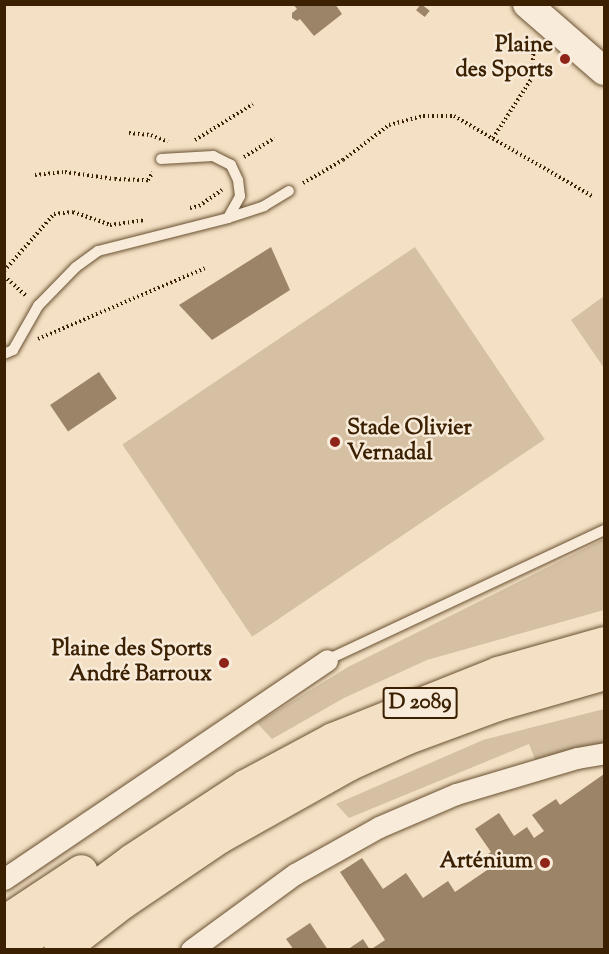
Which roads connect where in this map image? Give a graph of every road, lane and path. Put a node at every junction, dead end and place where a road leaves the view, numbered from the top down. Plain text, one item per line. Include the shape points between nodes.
1 (527, 4) edge
2 (534, 42) dead end
3 (604, 71) edge
4 (253, 104) dead end
5 (129, 133) dead end
6 (274, 138) dead end
7 (493, 138) junction
8 (185, 143) dead end
9 (178, 146) dead end
10 (161, 159) joint
11 (231, 165) junction
12 (35, 175) dead end
13 (238, 180) junction
14 (289, 191) joint
15 (591, 196) dead end
16 (179, 211) dead end
17 (228, 218) junction
18 (149, 220) dead end
19 (205, 268) dead end
20 (4, 274) edge
21 (38, 306) junction
22 (9, 352) edge
23 (604, 530) edge
24 (604, 643) edge
25 (327, 660) joint
26 (604, 674) edge
27 (604, 695) edge
28 (604, 753) edge
29 (348, 764) junction
30 (245, 786) junction
31 (4, 879) edge
32 (4, 922) edge
33 (11, 950) edge
34 (60, 950) edge
35 (192, 950) edge

1 - 3 main road
2 - 7 path via 532,78
4 - 8 path
5 - 9 path via 151,135
6 - 11 path
7 - 14 path via 454,116 423,116 389,125 343,160
7 - 15 path
10 - 11 lane via 213,156
10 - 12 path via 148,180 65,172
11 - 13 lane
13 - 16 path via 199,206
13 - 17 lane via 240,196
14 - 17 lane via 264,206
17 - 21 lane via 98,251 76,267
18 - 20 path via 110,225 73,212 54,214
19 - 22 path
20 - 21 path
21 - 22 lane
23 - 25 lane
24 - 30 highway, D 2089 via 498,673 441,694 333,739
25 - 31 street
26 - 29 highway, D 2089 via 497,704
27 - 29 highway via 450,741 376,772
28 - 35 street via 456,794 379,827 295,874
29 - 34 highway, D 2089 via 218,837
30 - 32 highway via 216,782
30 - 33 highway, D 2089 via 132,860

